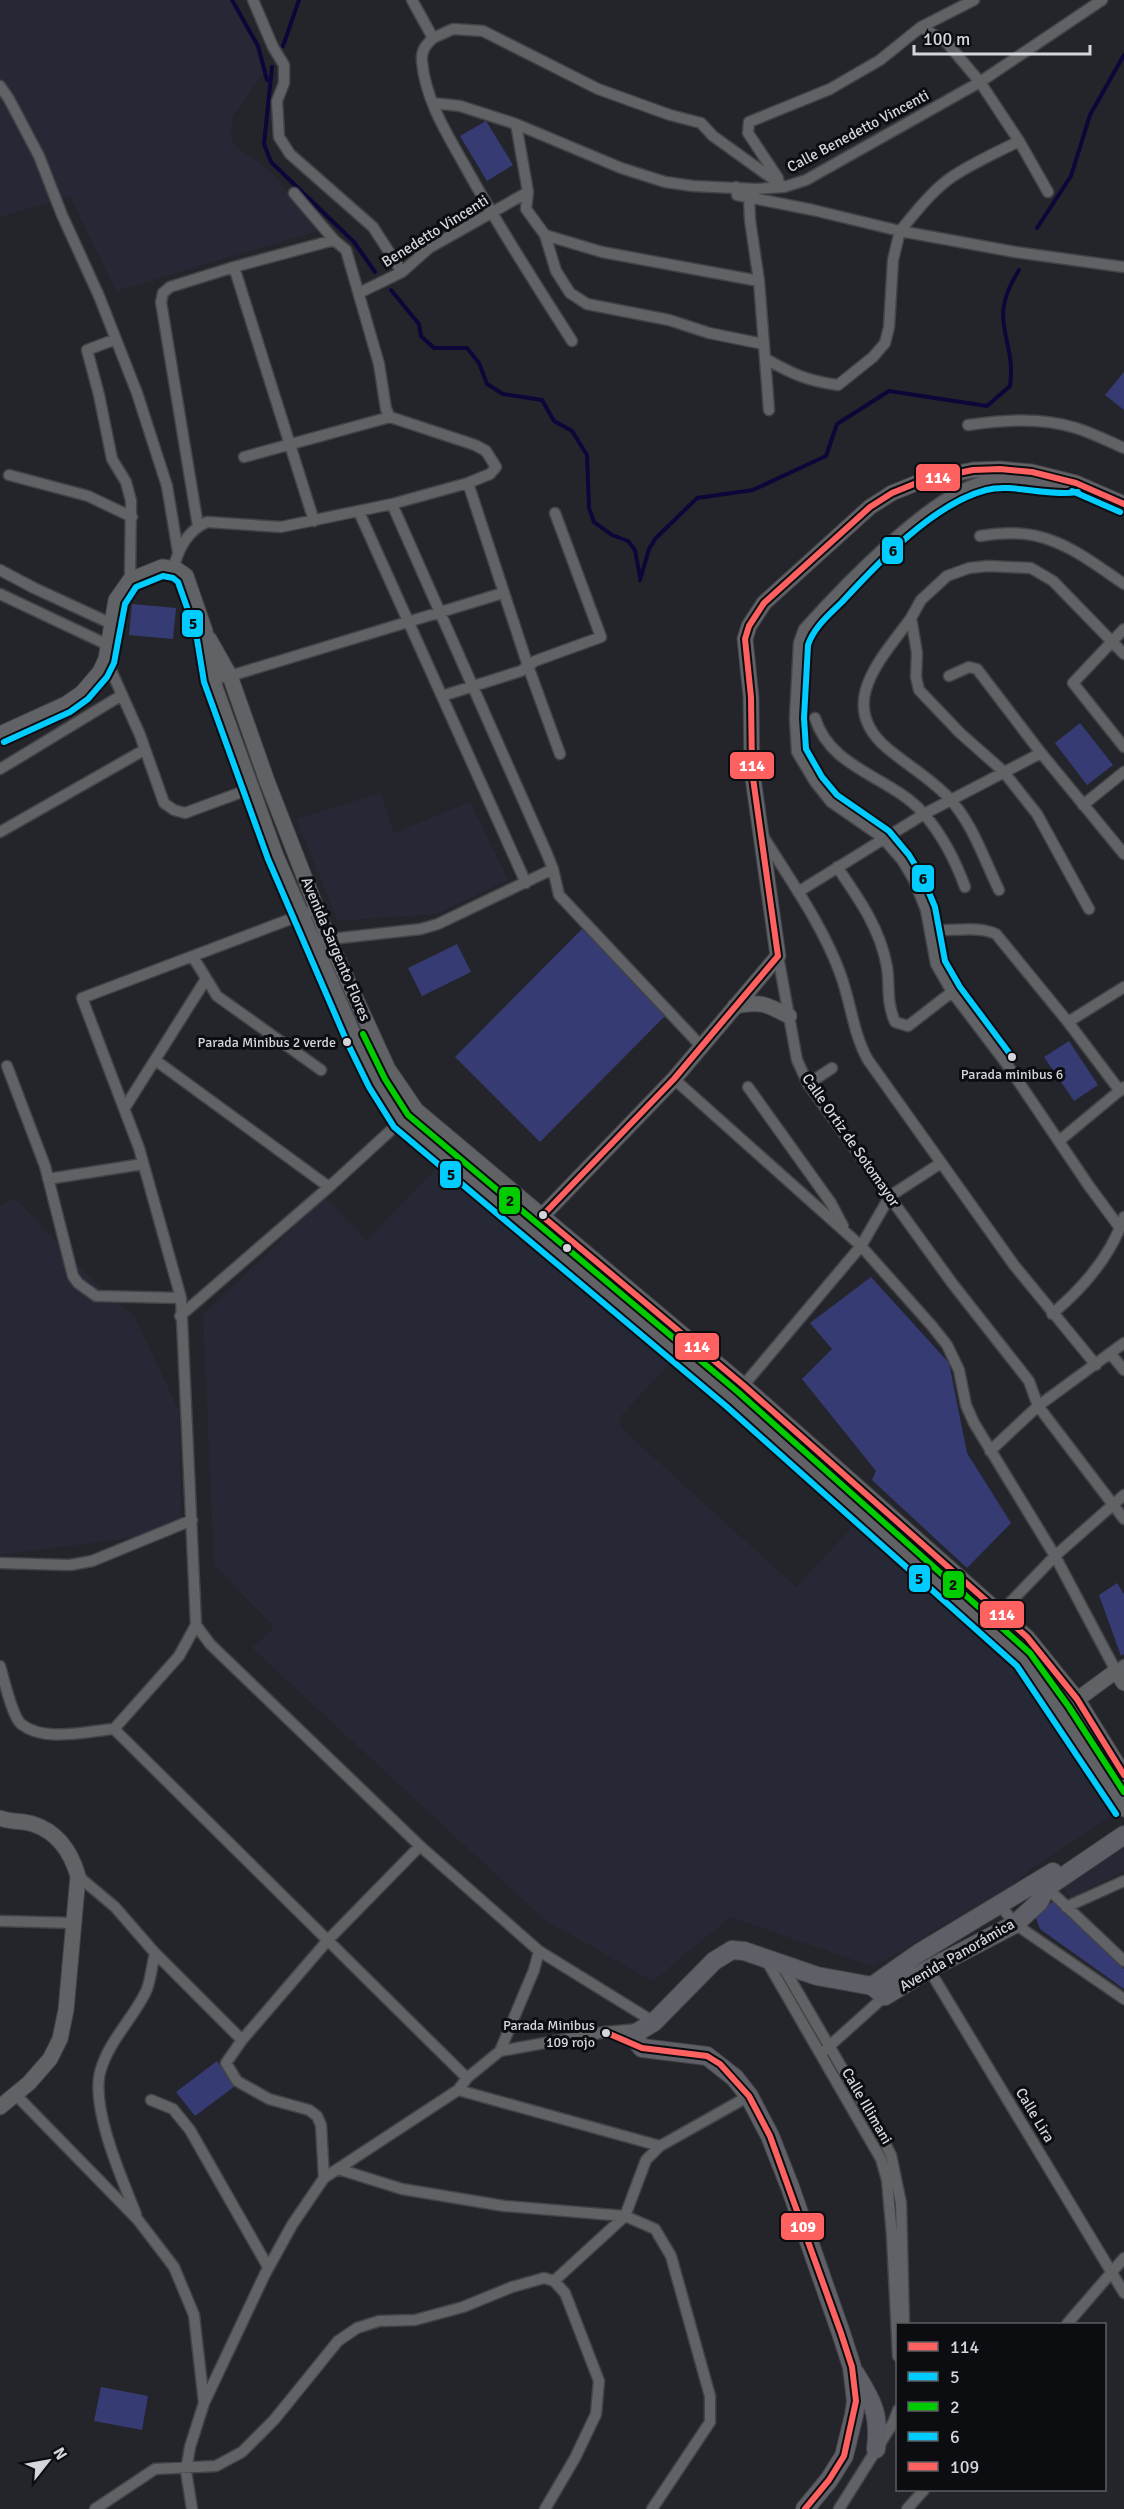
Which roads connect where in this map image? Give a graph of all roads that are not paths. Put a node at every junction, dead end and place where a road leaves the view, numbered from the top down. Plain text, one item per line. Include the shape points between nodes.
1 (254, 0) edge
2 (412, 0) edge
3 (974, 0) edge
4 (1102, 0) edge
5 (921, 27) junction
6 (434, 38) junction
7 (980, 82) junction
8 (0, 86) edge
9 (433, 103) junction
10 (516, 124) junction
11 (1019, 141) junction
12 (736, 187) junction
13 (784, 187) junction
14 (528, 192) junction
15 (1048, 192) dead end
16 (294, 193) dead end
17 (749, 197) junction
18 (491, 213) junction
19 (900, 231) junction
20 (545, 235) junction
21 (334, 240) junction
22 (234, 267) junction
23 (1124, 267) edge
24 (402, 272) junction
25 (759, 281) junction
26 (359, 293) junction
27 (116, 339) junction
28 (572, 341) dead end
29 (763, 344) junction
30 (766, 359) junction
31 (769, 410) dead end
32 (390, 417) junction
33 (969, 425) dead end
34 (290, 444) junction
35 (1124, 448) edge
36 (244, 457) dead end
37 (9, 475) dead end
38 (468, 483) junction
39 (1076, 483) junction
40 (392, 504) junction
41 (1124, 504) edge
42 (359, 512) junction
43 (555, 513) dead end
44 (132, 517) junction
45 (314, 521) junction
46 (198, 526) junction
47 (980, 536) dead end
48 (178, 552) junction
49 (172, 569) junction
50 (0, 570) edge
51 (130, 580) junction
52 (1124, 584) edge
53 (504, 592) junction
54 (0, 594) edge
55 (440, 612) junction
56 (911, 618) junction
57 (407, 622) junction
58 (112, 624) junction
59 (1124, 629) edge
60 (205, 631) junction
61 (1113, 642) junction
62 (107, 652) junction
63 (1124, 654) edge
64 (528, 666) junction
65 (230, 676) junction
66 (949, 676) dead end
67 (212, 679) junction
68 (473, 686) junction
69 (122, 695) junction
70 (442, 696) junction
71 (815, 718) dead end
72 (0, 734) edge
73 (1124, 747) edge
74 (144, 750) junction
75 (1041, 753) junction
76 (560, 754) dead end
77 (0, 769) edge
78 (1003, 771) junction
79 (1124, 772) edge
80 (250, 789) junction
81 (950, 799) junction
82 (277, 805) junction
83 (1083, 805) junction
84 (258, 810) junction
85 (924, 814) junction
86 (0, 832) edge
87 (762, 835) junction
88 (883, 838) junction
89 (1124, 854) edge
90 (837, 867) junction
91 (554, 869) junction
92 (526, 883) junction
93 (965, 887) dead end
94 (999, 890) dead end
95 (798, 892) junction
96 (317, 909) junction
97 (1089, 909) dead end
98 (300, 913) junction
99 (930, 930) junction
100 (328, 938) junction
101 (313, 944) junction
102 (778, 956) junction
103 (193, 957) junction
104 (206, 978) junction
105 (1124, 987) edge
106 (952, 992) junction
107 (735, 1006) junction
108 (789, 1016) junction
109 (1068, 1022) junction
110 (702, 1047) junction
111 (155, 1060) junction
112 (7, 1066) dead end
113 (832, 1068) dead end
114 (321, 1070) dead end
115 (674, 1079) junction
116 (808, 1084) junction
117 (748, 1087) dead end
118 (1122, 1089) edge
119 (124, 1109) junction
120 (416, 1110) junction
121 (400, 1121) junction
122 (1059, 1141) junction
123 (941, 1163) junction
124 (143, 1164) junction
125 (48, 1179) junction
126 (329, 1187) junction
127 (890, 1196) junction
128 (542, 1216) junction
129 (1122, 1222) edge
130 (846, 1232) junction
131 (573, 1242) junction
132 (861, 1246) junction
133 (562, 1254) junction
134 (181, 1298) junction
135 (1052, 1314) junction
136 (180, 1316) junction
137 (1124, 1343) edge
138 (1110, 1353) junction
139 (1096, 1365) junction
140 (1124, 1371) edge
141 (743, 1385) junction
142 (732, 1399) junction
143 (1038, 1406) junction
144 (990, 1451) junction
145 (1124, 1495) edge
146 (1113, 1504) junction
147 (1124, 1519) edge
148 (192, 1520) junction
149 (1055, 1556) junction
150 (0, 1563) edge
151 (1000, 1613) junction
152 (196, 1625) junction
153 (0, 1666) edge
154 (1121, 1673) edge
155 (1077, 1699) junction
156 (1061, 1712) junction
157 (114, 1729) junction
158 (1119, 1755) edge
159 (1124, 1775) edge
160 (1124, 1809) edge
161 (0, 1818) edge
162 (1124, 1823) edge
163 (1124, 1835) edge
164 (420, 1846) junction
165 (78, 1876) junction
166 (1124, 1881) edge
167 (1044, 1884) junction
168 (1000, 1905) junction
169 (1066, 1907) junction
170 (0, 1921) edge
171 (74, 1923) junction
172 (1015, 1924) junction
173 (328, 1940) junction
174 (539, 1951) junction
175 (155, 1953) junction
176 (919, 1953) junction
177 (773, 1960) junction
178 (1124, 1961) edge
179 (929, 1969) junction
180 (878, 1991) junction
181 (1124, 1999) edge
182 (647, 2025) junction
183 (605, 2032) junction
184 (242, 2040) junction
185 (642, 2048) junction
186 (500, 2051) junction
187 (824, 2051) junction
188 (467, 2078) junction
189 (458, 2090) junction
190 (16, 2095) junction
191 (749, 2096) junction
192 (151, 2100) dead end
193 (0, 2106) edge
194 (660, 2146) junction
195 (338, 2169) junction
196 (324, 2178) junction
197 (625, 2216) junction
198 (138, 2220) junction
199 (1124, 2258) edge
200 (268, 2268) junction
201 (1112, 2273) junction
202 (554, 2281) junction
203 (1124, 2293) edge
204 (904, 2323) edge
205 (1069, 2323) edge
206 (896, 2338) edge
207 (862, 2397) junction
208 (204, 2403) junction
209 (896, 2413) edge
210 (876, 2449) junction
211 (186, 2466) junction
212 (923, 2491) edge
213 (95, 2509) edge
214 (192, 2509) edge
215 (545, 2509) edge
216 (652, 2509) edge
217 (805, 2509) edge
218 (839, 2509) edge
219 (907, 2509) edge

1 - 24 street via 284,65 284,83 277,101 279,137 290,154 374,227
2 - 6 street
3 - 5 street
4 - 7 street, Calle Benedetto Vincenti
5 - 7 street via 947,43
5 - 13 street via 880,60 830,89 749,122 747,134
6 - 9 street via 423,48 422,60
6 - 13 street via 453,28 483,31 598,89 701,123 712,136
7 - 11 street
7 - 13 street, Calle Benedetto Vincenti via 806,180
8 - 27 street via 39,156
9 - 10 street, Calle Benedetto Vincenti via 460,106
9 - 18 street
10 - 12 street, Calle Benedetto Vincenti via 665,182
10 - 14 street
11 - 15 street
11 - 19 street via 947,180
12 - 13 street, Calle Benedetto Vincenti
12 - 17 street via 737,195
14 - 18 street, Benedetto Vincenti
14 - 20 street via 526,209
16 - 21 street
17 - 19 street
17 - 25 street
18 - 24 street, Benedetto Vincenti via 429,248
18 - 28 street
19 - 23 street
19 - 30 street via 889,327 885,343 873,357 838,385 795,376
20 - 25 street via 602,252
20 - 29 street via 556,272 570,293 587,304
21 - 22 street
21 - 26 street via 346,250
22 - 34 street
22 - 46 street via 170,287 161,297
24 - 26 street, Benedetto Vincenti
25 - 29 street
26 - 32 street
27 - 44 street via 87,350 112,459 126,482
27 - 48 street via 162,470
29 - 30 street
30 - 31 street
32 - 34 street
32 - 38 street via 486,451 496,467 490,474
33 - 35 street via 1008,419 1041,420 1077,428
34 - 36 street
34 - 45 street
37 - 44 street via 88,496
38 - 40 street
38 - 53 street
39 - 41 street, Calle Ortiz de Sotomayor
39 - 87 street, Calle Ortiz de Sotomayor via 1000,468 924,480 870,507 775,591 749,626 745,639 752,771
39 - 88 street via 1051,487 1005,480 969,486 919,517 804,629 799,643 797,752 831,802
40 - 42 street
40 - 55 street
42 - 45 street
42 - 57 street
43 - 64 street via 601,637
44 - 51 street
45 - 46 street via 281,527 207,522
46 - 48 street
47 - 52 street via 1019,534 1058,541
48 - 49 street
49 - 51 street via 162,567
49 - 60 street via 186,576 190,583
50 - 58 street
51 - 58 street via 116,600
53 - 55 street
53 - 64 street
54 - 62 street
55 - 57 street
55 - 68 street
56 - 61 street via 921,600 947,576 988,566 1031,568 1053,580
56 - 78 street via 919,690
56 - 81 street via 869,675 865,715 875,737
57 - 65 street
57 - 70 street
58 - 62 street
59 - 61 street
60 - 65 street, Avenida Sargento Flores
60 - 67 street, Avenida Sargento Flores
61 - 63 street
61 - 73 street via 1073,682
62 - 69 street
62 - 72 street via 100,672 82,693 50,713
64 - 68 street
64 - 76 street
65 - 67 street
65 - 82 street, Avenida Sargento Flores
66 - 75 street via 969,667 977,669
67 - 80 street, Avenida Sargento Flores
68 - 70 street
68 - 91 street
69 - 74 street
69 - 77 street
70 - 92 street
71 - 85 street via 825,741 839,755
74 - 80 street via 164,803 174,810 184,813
74 - 86 street
75 - 78 street
75 - 83 street
78 - 81 street
78 - 97 street via 1036,814
79 - 83 street
80 - 84 street, Avenida Sargento Flores
81 - 85 street
81 - 94 street via 971,831
82 - 84 street
82 - 96 street, Avenida Sargento Flores
83 - 89 street
84 - 98 street, Avenida Sargento Flores
85 - 88 street
85 - 93 street via 959,870
87 - 95 street
87 - 102 street, Calle Ortiz de Sotomayor
88 - 90 street
88 - 99 street via 914,880
90 - 95 street
90 - 106 street via 877,931 895,1022 908,1026
91 - 92 street
91 - 110 street via 559,895 573,912
92 - 100 street via 421,929
95 - 123 street via 840,972 860,1047
96 - 98 street
96 - 100 street, Avenida Sargento Flores
98 - 101 street, Avenida Sargento Flores
98 - 103 street
99 - 106 street via 936,964
99 - 109 street via 987,929 996,934
100 - 101 street
100 - 120 street, Avenida Sargento Flores via 388,1069
101 - 121 street, Avenida Sargento Flores via 377,1083
102 - 107 street
102 - 108 street, Calle Ortiz de Sotomayor
103 - 104 street
103 - 119 street via 82,998
104 - 111 street
104 - 114 street via 217,996
105 - 109 street
106 - 122 street
107 - 108 street via 765,1003
107 - 110 street
108 - 116 street, Calle Ortiz de Sotomayor via 797,1060
109 - 118 street
110 - 115 street
111 - 119 street
111 - 126 street
112 - 125 street
113 - 116 street
115 - 128 street
115 - 130 street
116 - 127 street, Calle Ortiz de Sotomayor
117 - 130 street via 831,1203
118 - 122 street
119 - 124 street
120 - 121 street
120 - 128 street, Avenida Sargento Flores
121 - 126 street
121 - 133 street, Avenida Sargento Flores
122 - 129 street
123 - 127 street
123 - 135 street
124 - 125 street
124 - 134 street
125 - 134 street via 78,1283 96,1296
126 - 136 street
127 - 132 street
127 - 143 street, Calle Ortiz de Sotomayor via 1029,1381
128 - 131 street, Avenida Sargento Flores
129 - 135 street via 1099,1265
130 - 132 street
131 - 133 street
131 - 141 street, Avenida Sargento Flores
132 - 141 street
132 - 144 street via 947,1345 959,1370 966,1405
133 - 142 street, Avenida Sargento Flores
134 - 136 street
135 - 139 street
136 - 148 street
137 - 138 street
138 - 139 street
138 - 140 street
139 - 143 street
141 - 142 street
141 - 151 street, Avenida Sargento Flores
142 - 156 street, Avenida Sargento Flores via 1024,1660
143 - 144 street
143 - 146 street, Calle Ortiz de Sotomayor
144 - 149 street
145 - 146 street
146 - 147 street, Calle Ortiz de Sotomayor
146 - 149 street
148 - 150 street via 92,1561 70,1565
148 - 152 street
149 - 151 street
149 - 154 street
151 - 155 street, Avenida Sargento Flores via 1040,1651
152 - 157 street via 179,1656
152 - 164 street via 210,1644
153 - 157 street via 21,1724 55,1735
154 - 155 street
155 - 156 street
155 - 158 street, Avenida Sargento Flores
156 - 160 street, Avenida Sargento Flores
157 - 173 street
158 - 159 street, Avenida Sargento Flores
161 - 165 street via 32,1824 57,1836
162 - 167 main road, Avenida Panorámica
163 - 167 main road, Avenida Panorámica
164 - 173 street
164 - 174 street
165 - 171 street
165 - 175 street via 115,1907
166 - 169 street
167 - 168 main road, Avenida Panorámica
167 - 169 street
167 - 172 main road, Avenida Panorámica via 1039,1902
168 - 172 street
168 - 176 main road, Avenida Panorámica
169 - 178 street
170 - 171 street
171 - 190 street via 60,2039 50,2059
172 - 179 main road, Avenida Panorámica
172 - 181 street
173 - 184 street
173 - 188 street
174 - 182 street
174 - 186 street
175 - 184 street
175 - 198 street via 147,1990 100,2069 98,2092 120,2174
176 - 179 street, Calle Lira
176 - 180 main road, Avenida Panorámica
177 - 180 main road
177 - 182 main road via 744,1951 724,1953
177 - 187 street, Calle Illimani
177 - 187 street, Calle Illimani
179 - 180 main road, Avenida Panorámica
179 - 201 street, Calle Lira
180 - 187 street
182 - 183 street
182 - 185 main road via 636,2033 635,2039
183 - 185 street
183 - 186 street
184 - 196 street via 226,2063 237,2081 269,2099 317,2116
185 - 191 main road via 707,2056 735,2078
186 - 188 street
187 - 204 street, Calle Illimani via 891,2155 901,2203
187 - 206 street, Calle Illimani via 881,2159 887,2180
188 - 189 street
189 - 194 street
189 - 195 street
190 - 193 street
190 - 198 street
191 - 194 street
191 - 207 main road via 790,2187
192 - 200 street via 173,2109 190,2130
194 - 197 street via 646,2160
195 - 196 street
195 - 197 street via 402,2189 471,2201
196 - 200 street
197 - 202 street
197 - 216 street via 655,2229 668,2250 710,2396 710,2422
198 - 208 street via 174,2266 194,2315
199 - 201 street
200 - 208 street
201 - 203 street, Calle Lira
201 - 205 street
202 - 211 street via 531,2280 463,2307 415,2320 379,2321 357,2328 338,2341 274,2420 242,2452 216,2466
202 - 215 street via 565,2293 599,2381 596,2414
207 - 210 main road via 877,2413
207 - 217 main road via 844,2456
208 - 211 street
209 - 210 street
210 - 218 street
211 - 213 street via 155,2469
211 - 214 street
212 - 219 street

